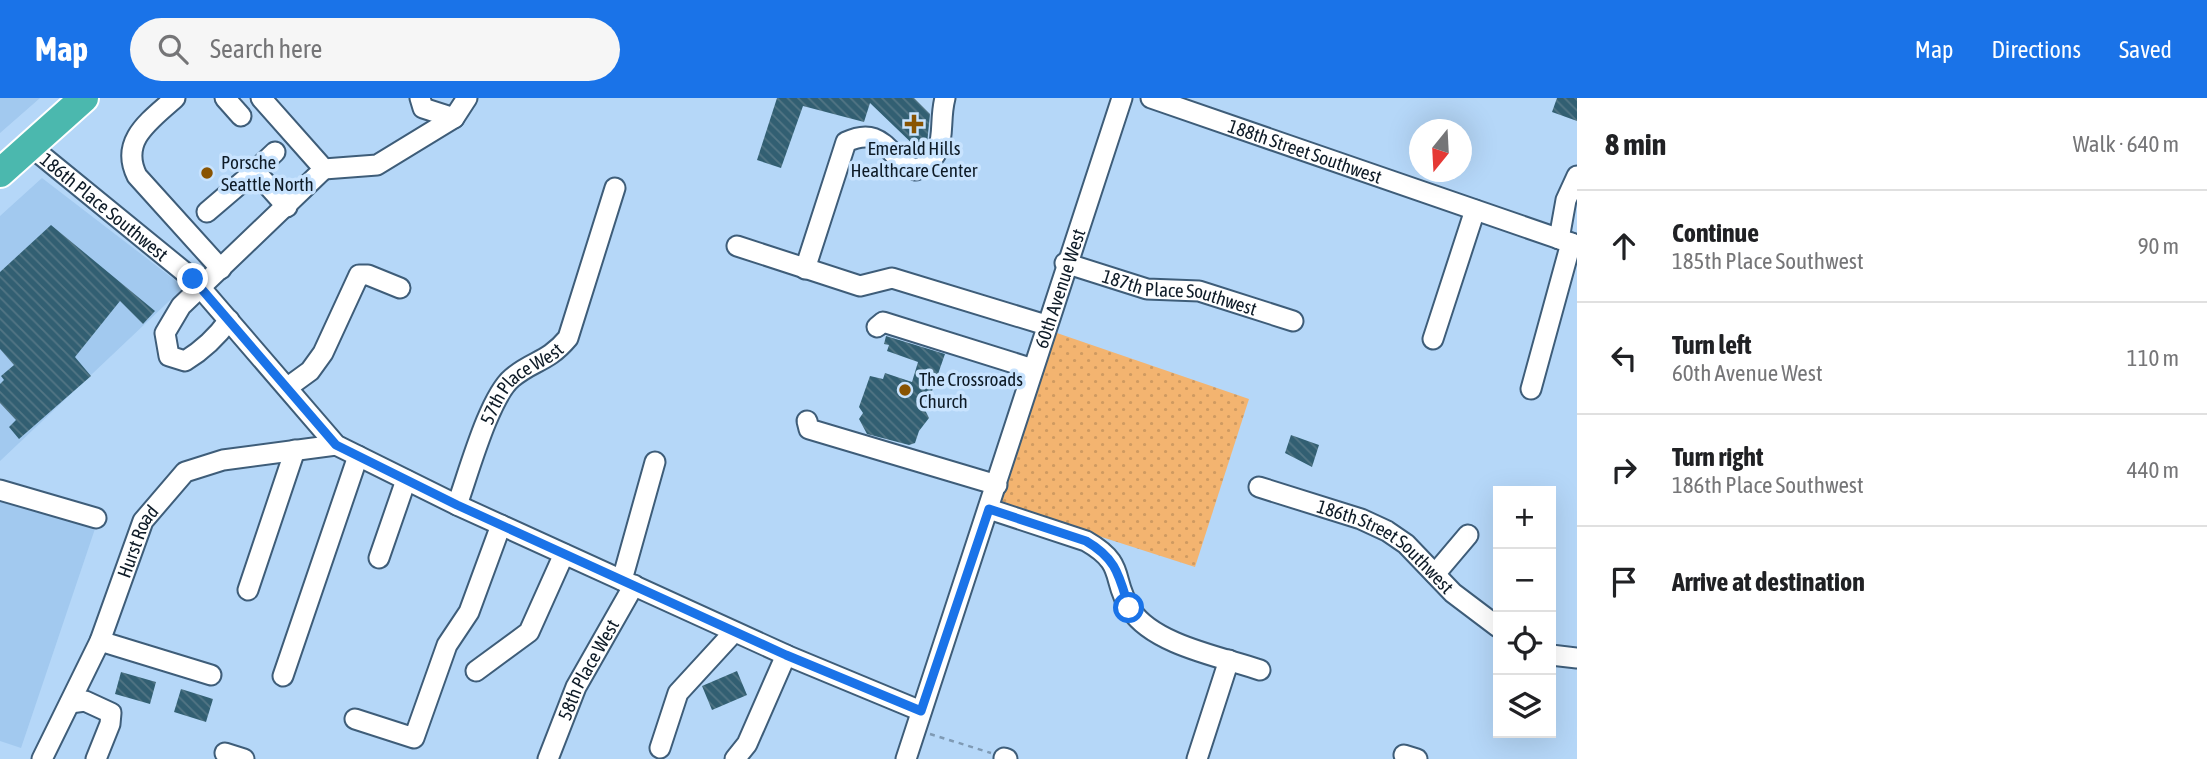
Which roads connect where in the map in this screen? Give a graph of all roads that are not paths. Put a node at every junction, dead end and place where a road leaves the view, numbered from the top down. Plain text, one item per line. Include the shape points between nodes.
1 (84, 98) edge
2 (175, 98) edge
3 (225, 98) edge
4 (261, 98) edge
5 (420, 98) edge
6 (467, 98) edge
7 (1122, 98) edge
8 (1151, 98) edge
9 (943, 99) edge
10 (241, 116) dead end
11 (454, 118) junction
12 (275, 152) dead end
13 (11, 158) edge
14 (324, 169) junction
15 (255, 171) junction
16 (1577, 176) edge
17 (615, 188) dead end
18 (287, 206) junction
19 (1475, 210) junction
20 (207, 212) dead end
21 (1569, 242) edge
22 (737, 246) dead end
23 (1066, 263) junction
24 (220, 269) junction
25 (805, 269) junction
26 (200, 287) junction
27 (400, 288) dead end
28 (229, 320) junction
29 (1293, 321) dead end
30 (1046, 325) junction
31 (877, 327) dead end
32 (1433, 339) dead end
33 (1032, 369) junction
34 (288, 387) junction
35 (1531, 388) dead end
36 (807, 421) dead end
37 (336, 445) junction
38 (295, 450) junction
39 (358, 456) junction
40 (655, 461) dead end
41 (407, 480) junction
42 (997, 485) junction
43 (1259, 487) dead end
44 (0, 490) edge
45 (457, 505) junction
46 (989, 509) junction
47 (96, 518) dead end
48 (501, 525) junction
49 (1468, 536) dead end
50 (564, 554) junction
51 (379, 558) dead end
52 (1434, 574) junction
53 (628, 583) junction
54 (248, 590) dead end
55 (1493, 622) edge
56 (734, 632) junction
57 (100, 641) junction
58 (786, 655) junction
59 (1556, 656) edge
60 (1577, 658) edge
61 (1229, 660) junction
62 (1260, 670) dead end
63 (476, 671) dead end
64 (211, 675) dead end
65 (283, 676) dead end
66 (70, 703) junction
67 (355, 719) dead end
68 (918, 720) junction
69 (660, 748) dead end
70 (46, 752) edge
71 (225, 753) dead end
72 (65, 759) edge
73 (96, 759) edge
74 (244, 759) edge
75 (548, 759) edge
76 (735, 759) edge
77 (906, 759) edge
78 (1197, 759) edge

1 - 13 highway
2 - 24 street via 139,131 131,166
3 - 10 street
4 - 14 street
5 - 11 street via 422,108
6 - 11 street
7 - 23 street, 60th Avenue West
8 - 19 street, 188th Street Southwest
9 - 25 street via 943,130 936,155 916,170 874,137 858,136 846,142
11 - 14 street via 377,165
12 - 15 street
13 - 26 street, 186th Place Southwest
14 - 18 street
15 - 18 street
15 - 20 street
16 - 21 street via 1566,200
17 - 45 street, 57th Place West via 568,338 553,356 512,377 497,396
18 - 24 street
19 - 21 street, 188th Street Southwest
19 - 32 street
21 - 35 street
22 - 25 street
23 - 29 street, 187th Place Southwest via 1147,289 1199,291
23 - 30 street, 60th Avenue West
24 - 26 street
25 - 30 street via 860,286 892,278
26 - 28 street, 186th Place Southwest
26 - 28 street via 181,306 165,333 169,356 184,361 196,354 214,341
27 - 34 street via 359,275 323,353 310,371
28 - 34 street, 186th Place Southwest
30 - 33 street, 60th Avenue West
31 - 33 street via 883,322
33 - 42 street, 60th Avenue West
34 - 37 street, 186th Place Southwest
36 - 42 street via 809,429
37 - 38 street, Hurst Road
37 - 39 street, 186th Place Southwest
38 - 54 street
38 - 57 street, Hurst Road via 223,460 185,472 143,521
39 - 41 street, 186th Place Southwest
39 - 65 street
40 - 53 street, 58th Place West
41 - 45 street, 186th Place Southwest
41 - 51 street
42 - 46 street, 60th Avenue West
43 - 52 street, 186th Street Southwest via 1387,531
44 - 47 street
45 - 48 street, 186th Place Southwest
46 - 61 street via 1100,549 1112,560 1129,608 1147,628
46 - 68 street, 60th Avenue West
48 - 50 street, 186th Place Southwest
48 - 67 street via 470,612 447,645 414,738
49 - 52 street
50 - 53 street, 186th Place Southwest
50 - 63 street via 529,632
52 - 55 street, 186th Street Southwest
53 - 56 street, 186th Place Southwest
53 - 75 street, 58th Place West via 576,687
56 - 58 street, 186th Place Southwest
56 - 69 street via 678,692
57 - 64 street
57 - 66 street, Hurst Road
58 - 68 street, 186th Place Southwest
58 - 76 street via 747,744
59 - 60 street
61 - 62 street
61 - 78 street
66 - 70 street, Hurst Road
66 - 73 street via 85,701 111,713
68 - 77 street, 60th Avenue West
70 - 72 street
71 - 74 street

